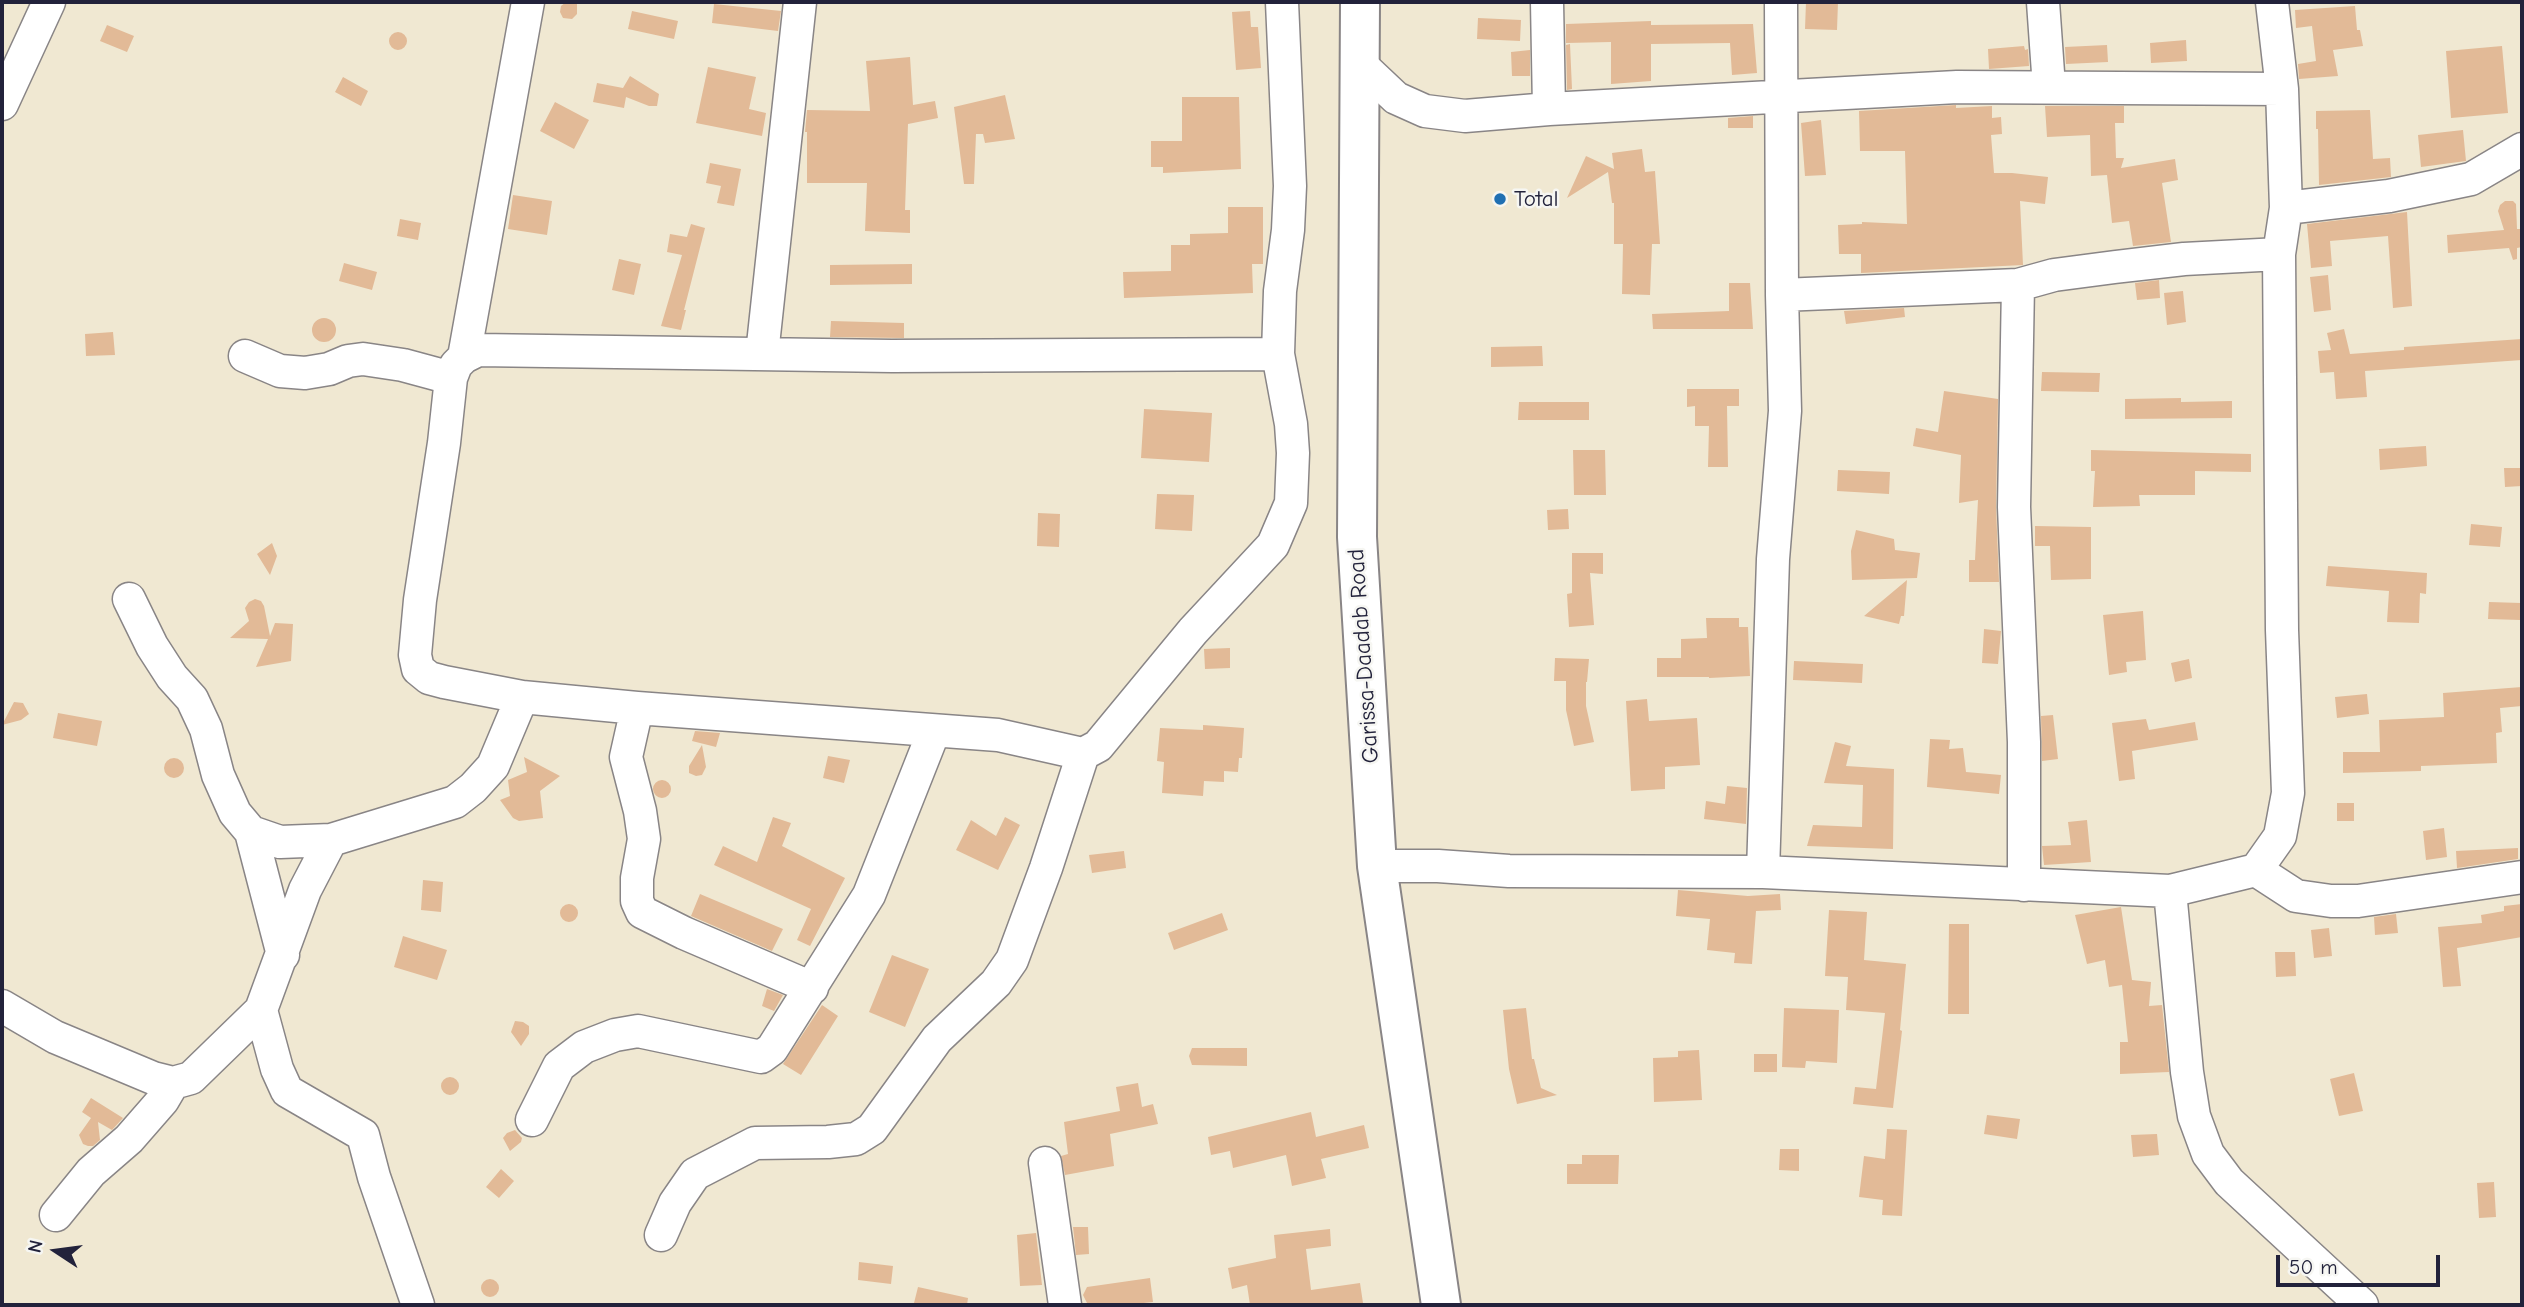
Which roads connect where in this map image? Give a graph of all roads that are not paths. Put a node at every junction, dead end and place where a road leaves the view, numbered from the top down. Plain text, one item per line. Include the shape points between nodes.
1 (49, 2) edge
2 (528, 2) edge
3 (800, 2) edge
4 (1282, 2) edge
5 (1360, 2) edge
6 (1547, 2) edge
7 (1781, 2) edge
8 (2043, 2) edge
9 (2272, 2) edge
10 (1360, 65) junction
11 (2049, 87) junction
12 (2282, 89) junction
13 (1782, 95) junction
14 (2, 104) edge
15 (1549, 109) junction
16 (2522, 149) edge
17 (2286, 208) junction
18 (2279, 254) junction
19 (2018, 285) junction
20 (1782, 295) junction
21 (762, 354) junction
22 (1278, 354) junction
23 (245, 356) dead end
24 (457, 368) junction
25 (129, 599) dead end
26 (522, 697) junction
27 (637, 708) junction
28 (934, 731) junction
29 (1083, 754) junction
30 (251, 832) junction
31 (331, 840) junction
32 (1377, 866) junction
33 (2256, 870) junction
34 (1763, 872) junction
35 (2522, 877) edge
36 (2024, 885) junction
37 (2170, 891) junction
38 (283, 954) junction
39 (812, 988) junction
40 (2, 1006) edge
41 (261, 1010) junction
42 (173, 1083) junction
43 (532, 1120) dead end
44 (1045, 1163) dead end
45 (56, 1215) dead end
46 (661, 1235) dead end
47 (418, 1305) edge
48 (1065, 1305) edge
49 (1441, 1305) edge
50 (2362, 1305) edge

1 - 14 street
2 - 24 street
3 - 21 street
4 - 22 street via 1290,186
5 - 10 highway, Garissa-Daadab Road
6 - 15 street
7 - 13 street
8 - 11 street
9 - 12 street
10 - 15 street via 1396,99 1425,110 1465,116
10 - 32 highway, Garissa-Daadab Road via 1357,537
11 - 12 street
11 - 13 street
12 - 17 street
13 - 15 street
13 - 20 street
16 - 17 street via 2471,179 2389,196
17 - 18 street
18 - 19 street via 2126,265
18 - 33 street via 2288,793 2280,836
19 - 20 street
19 - 36 street via 2014,507 2024,742
20 - 34 street via 1785,411 1773,559
21 - 22 street
21 - 24 street via 478,350
22 - 29 street via 1293,453 1291,503 1273,545 1193,631 1098,747
23 - 24 street via 280,371 305,373 363,359
24 - 26 street via 415,654 418,669 429,678
25 - 30 street via 152,646 192,699 206,729 218,775
26 - 27 street
26 - 31 street via 493,766 474,789 455,802
27 - 28 street
27 - 39 street via 626,757 642,825 637,901 642,912
28 - 29 street via 998,736
28 - 39 street via 869,894
29 - 46 street via 1012,960 996,983 937,1039 872,1129 856,1139 755,1143 695,1174
30 - 31 street via 280,842
30 - 38 street
31 - 38 street via 305,890
32 - 34 street
32 - 49 highway, Garissa-Daadab Road
33 - 35 street via 2297,896 2331,901
33 - 37 street
34 - 36 street
36 - 37 street
37 - 50 street via 2187,1072 2194,1116 2207,1154 2229,1182
38 - 41 street
39 - 43 street via 772,1049 761,1057 638,1031 584,1047 559,1066
40 - 42 street via 55,1037
41 - 42 street via 191,1078
41 - 47 street via 287,1091 363,1135
42 - 45 street via 129,1139 91,1172
44 - 48 street

